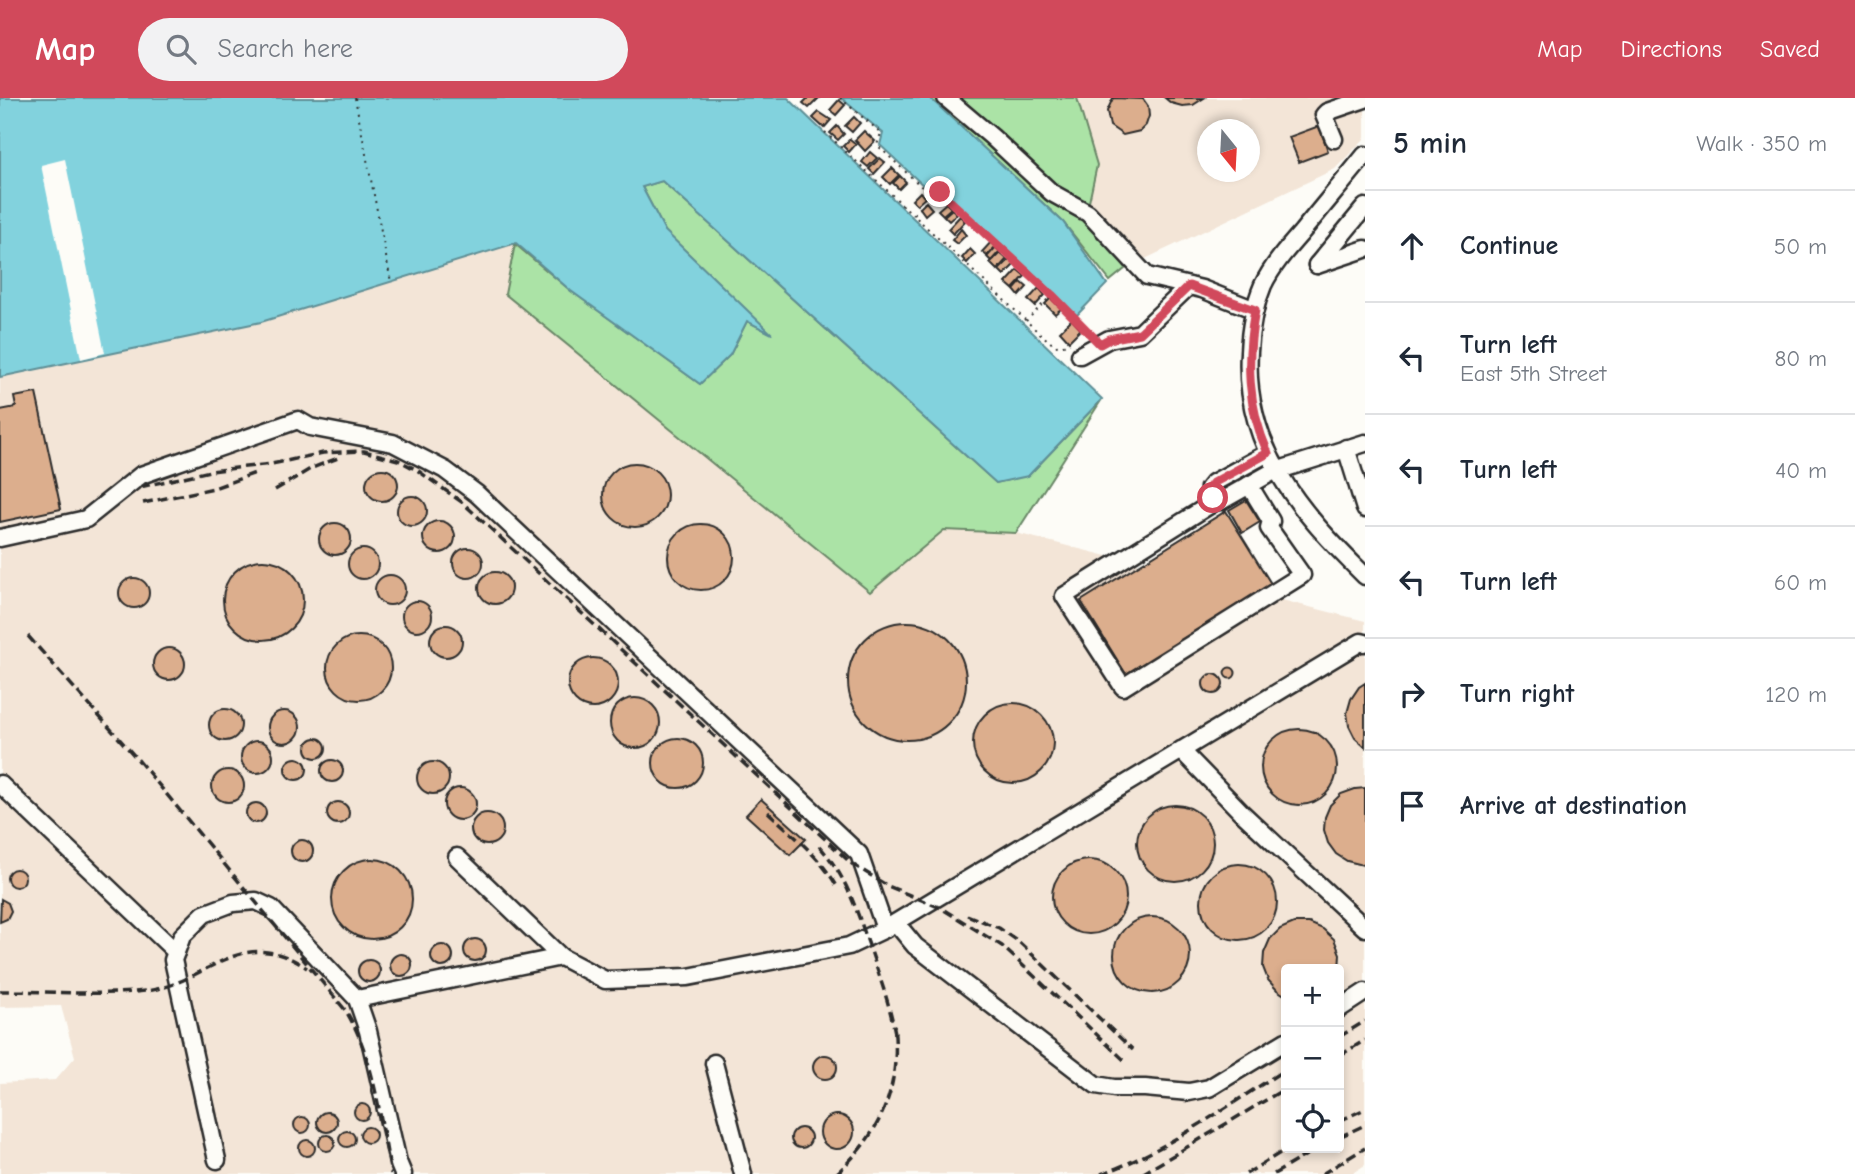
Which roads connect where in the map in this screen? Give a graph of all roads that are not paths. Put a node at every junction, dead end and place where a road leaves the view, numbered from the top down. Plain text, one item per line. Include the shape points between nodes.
1 (946, 98) edge
2 (1365, 99) edge
3 (1335, 139) dead end
4 (1365, 155) edge
5 (1365, 207) edge
6 (1365, 249) edge
7 (1189, 286) junction
8 (1255, 310) junction
9 (1089, 350) road end
10 (1365, 443) edge
11 (1346, 448) junction
12 (1268, 453) junction
13 (1276, 470) junction
14 (1249, 485) junction
15 (1216, 501) junction
16 (1365, 509) edge
17 (0, 538) edge
18 (1365, 576) edge
19 (1365, 642) edge
20 (1181, 750) junction
21 (0, 784) edge
22 (457, 857) dead end
23 (891, 926) junction
24 (1365, 928) edge
25 (176, 952) junction
26 (561, 957) junction
27 (1365, 992) edge
28 (357, 999) junction
29 (1344, 1006) edge
30 (1281, 1044) edge
31 (714, 1063) dead end
32 (217, 1160) dead end
33 (403, 1174) edge
34 (743, 1174) edge

1 - 7 street via 1052,193 1088,213 1147,276
2 - 3 street via 1324,115
4 - 8 street via 1278,261
5 - 6 street via 1317,265
7 - 8 street
7 - 9 street via 1140,333 1109,339
8 - 12 street via 1248,372 1252,406
10 - 11 street
11 - 13 street
11 - 16 street
12 - 13 street
12 - 15 street via 1213,483 1209,488
13 - 14 street
13 - 18 street via 1317,529
14 - 15 street
14 - 15 street via 1271,521 1269,528 1302,575 1123,687 1064,596
17 - 23 street via 86,519 141,475 298,420 310,427 393,443 446,470 477,494 859,853
19 - 20 street
20 - 23 street
20 - 24 street
21 - 25 street
22 - 26 street
23 - 26 street via 849,946 688,977 605,980
23 - 30 street via 1096,1085 1189,1092 1209,1088
25 - 28 street via 182,936 204,914 233,903 256,901 271,908
25 - 32 street via 173,960
26 - 28 street
27 - 29 street
28 - 33 street
31 - 34 street

